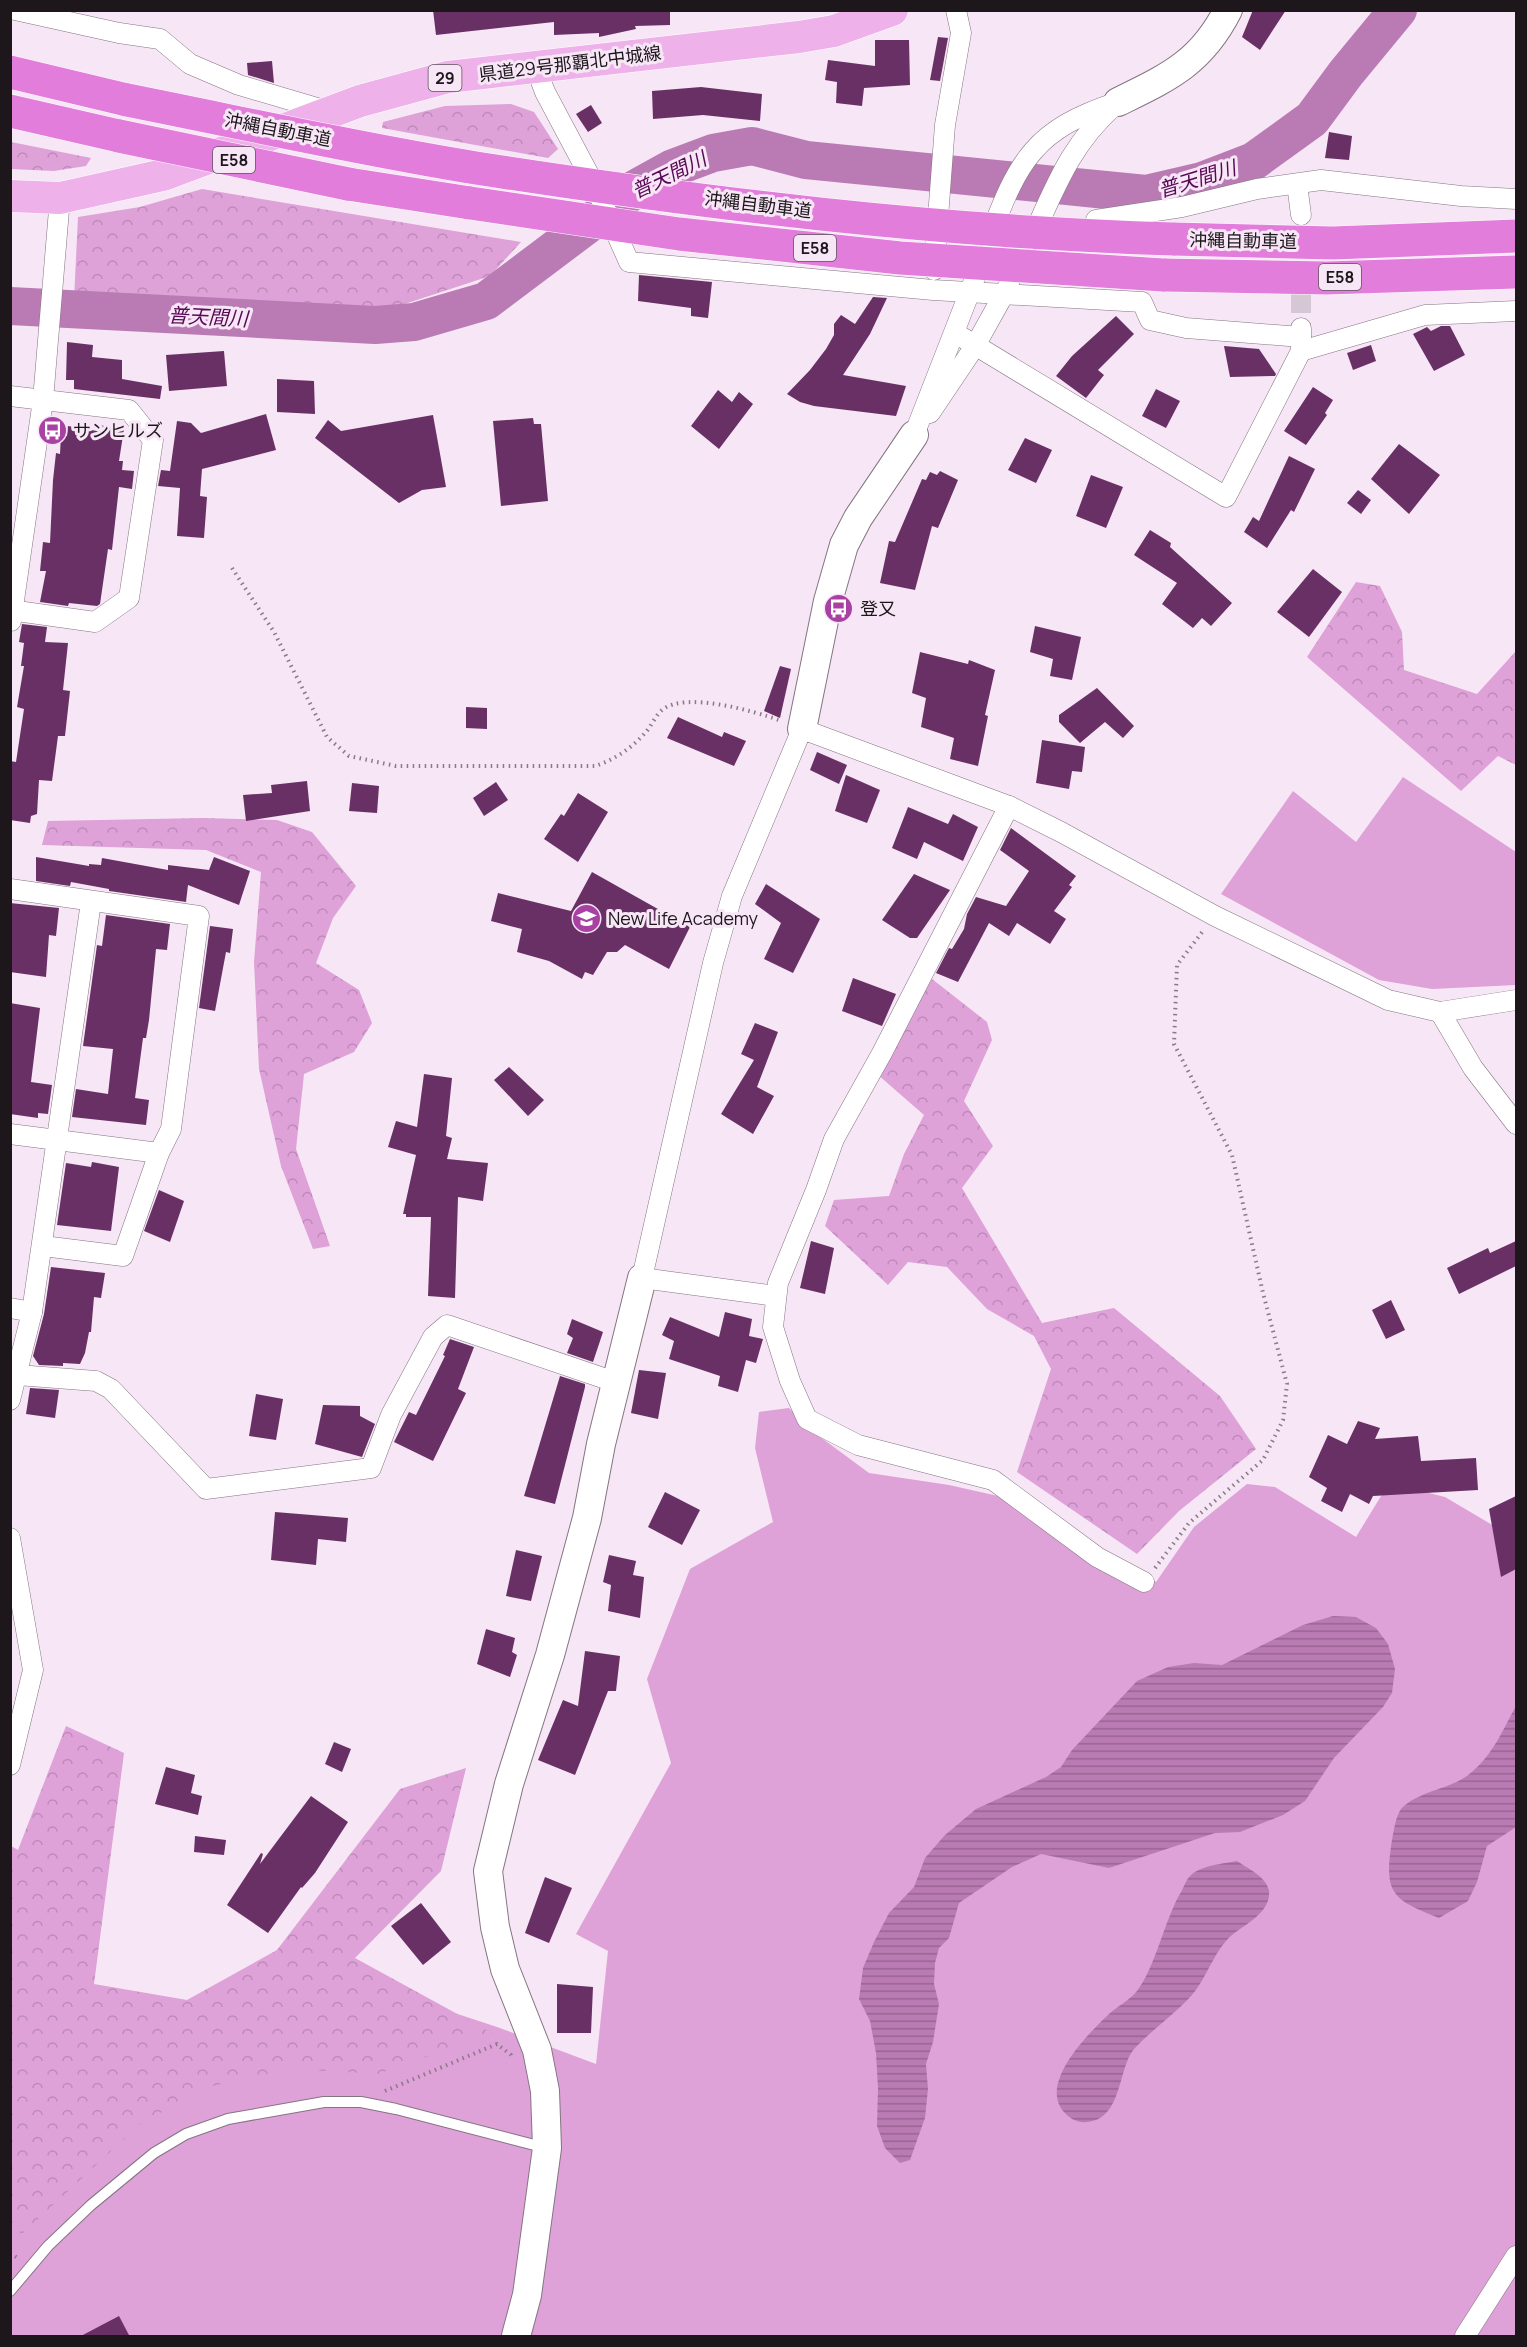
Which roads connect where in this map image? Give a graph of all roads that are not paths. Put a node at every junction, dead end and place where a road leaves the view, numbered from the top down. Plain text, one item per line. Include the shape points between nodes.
1 (15, 10) edge
2 (892, 10) edge
3 (956, 10) edge
4 (1228, 10) edge
5 (536, 68) junction
6 (10, 72) edge
7 (1119, 102) junction
8 (10, 111) edge
9 (331, 112) junction
10 (1297, 184) junction
11 (10, 196) edge
12 (60, 198) junction
13 (1516, 199) edge
14 (1301, 215) tunnel mouth
15 (1096, 220) dead end
16 (1516, 236) edge
17 (1516, 272) edge
18 (933, 290) junction
19 (969, 292) junction
20 (1005, 294) junction
21 (1516, 311) edge
22 (955, 333) junction
23 (1301, 339) junction
24 (975, 346) junction
25 (10, 396) edge
26 (43, 400) junction
27 (914, 435) junction
28 (11, 614) edge
29 (802, 729) junction
30 (1009, 806) junction
31 (10, 889) edge
32 (92, 902) junction
33 (1516, 1000) edge
34 (1440, 1012) junction
35 (1516, 1124) edge
36 (10, 1134) edge
37 (57, 1140) junction
38 (159, 1153) junction
39 (43, 1246) junction
40 (642, 1278) junction
41 (776, 1296) junction
42 (10, 1308) edge
43 (32, 1312) junction
44 (17, 1375) junction
45 (618, 1383) junction
46 (10, 1400) edge
47 (10, 1538) edge
48 (1144, 1582) road end
49 (10, 1765) edge
50 (547, 2148) junction
51 (1516, 2256) edge
52 (10, 2291) edge
53 (516, 2337) edge
54 (1465, 2337) edge

1 - 9 street via 160,39 190,64 239,85
2 - 5 main road, 県道29号那覇北中城線 / 29 via 834,31 799,38
3 - 18 street via 961,33 945,125
4 - 7 street via 1206,46 1189,62 1171,76
5 - 9 main road, 県道29号那覇北中城線 / 29 via 448,77
5 - 18 street via 629,262
6 - 16 highway, 沖縄自動車道 / E58, bridge via 127,100 453,164 906,223 1062,236 1333,243
7 - 19 street via 1063,124 1022,165 998,214
7 - 20 street via 1099,120 1072,155
8 - 17 highway, 沖縄自動車道 / E58, bridge via 348,184 680,234 900,258 1163,274 1327,278
9 - 12 main road, 県道29号那覇北中城線 / 29 via 163,174
10 - 13 street via 1322,180
10 - 14 street
10 - 15 street
11 - 12 main road, 県道29号那覇北中城線 / 29
12 - 26 street
18 - 19 street
19 - 20 street
19 - 22 street
20 - 23 street via 1142,302 1150,320 1186,328
20 - 24 street
21 - 23 street via 1425,315
22 - 24 street
22 - 27 street
23 - 24 street via 1226,497
24 - 27 street
25 - 26 street
26 - 28 street
26 - 28 street via 129,410 153,440 129,598 95,622
27 - 29 street via 844,545 828,601
29 - 30 street
29 - 40 street via 732,896 713,963
30 - 34 street via 1215,916 1388,1000
30 - 41 street via 834,1139
31 - 32 street
32 - 37 street
32 - 38 street via 200,915 171,1129
33 - 34 street
34 - 35 street via 1473,1068
36 - 37 street
37 - 38 street
37 - 39 street
38 - 39 street via 123,1256
39 - 43 street
40 - 41 street
40 - 45 street
41 - 48 street via 773,1327 807,1419 858,1445 993,1480 1097,1557
42 - 43 street
43 - 44 street
44 - 45 street via 96,1382 111,1389 206,1489 371,1468 391,1415 427,1347 447,1325
44 - 46 street
45 - 50 street via 587,1518 509,1784 488,1872 505,1969 537,2050 545,2091
47 - 49 street via 33,1670
50 - 52 lane via 361,2102 324,2102 228,2119 186,2134 154,2153 48,2246
50 - 53 street via 527,2295
51 - 54 street

